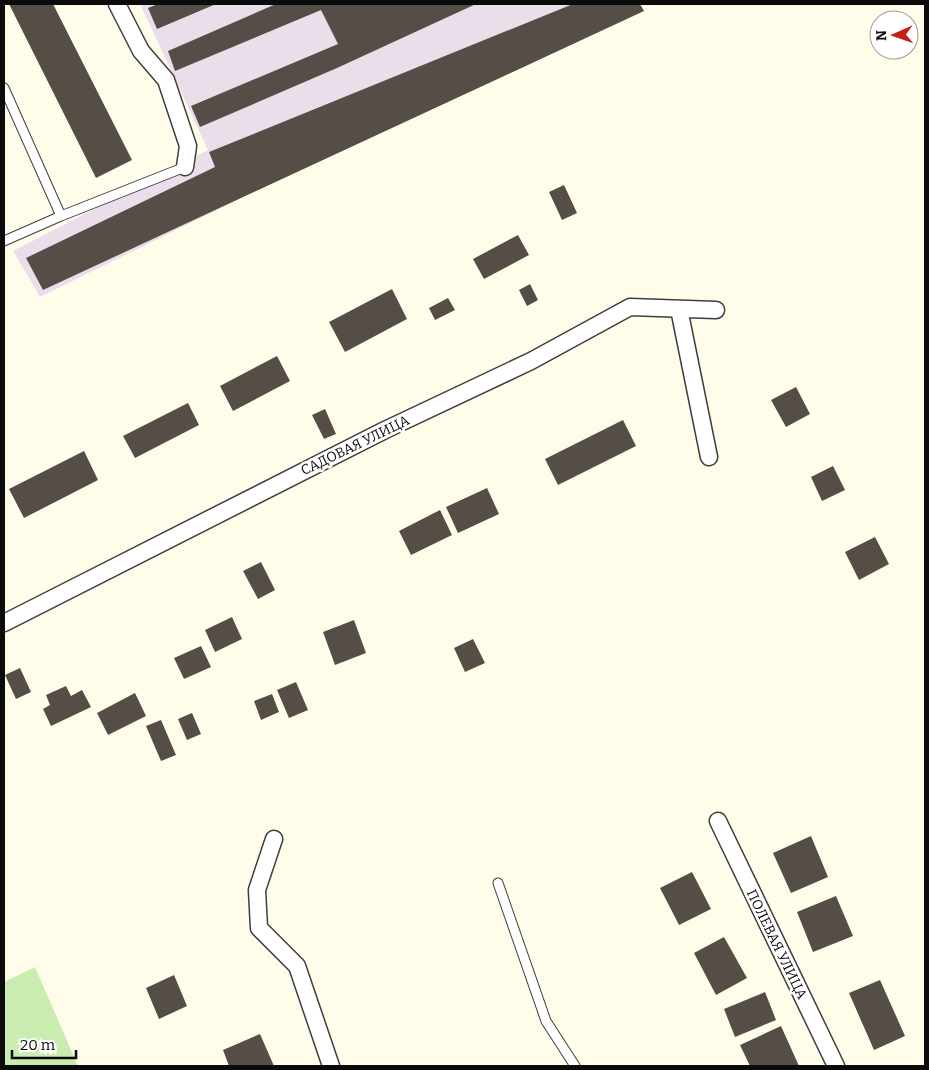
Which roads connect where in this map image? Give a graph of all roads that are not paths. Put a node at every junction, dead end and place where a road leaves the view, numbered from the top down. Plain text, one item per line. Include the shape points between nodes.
1 (118, 4) edge
2 (4, 88) edge
3 (185, 167) joint
4 (61, 216) junction
5 (4, 241) edge
6 (679, 309) junction
7 (716, 310) dead end
8 (709, 457) dead end
9 (4, 622) edge
10 (718, 821) dead end
11 (274, 839) dead end
12 (498, 883) dead end
13 (331, 1066) edge
14 (575, 1066) edge
15 (836, 1066) edge

1 - 3 street via 141,52 166,80 188,146
2 - 4 lane
3 - 4 lane
4 - 5 lane
6 - 7 street, САДОВАЯ УЛИЦА
6 - 8 street
6 - 9 street, САДОВАЯ УЛИЦА via 630,307 531,361 385,430
10 - 15 street, ПОЛЕВАЯ УЛИЦА
11 - 13 street via 257,890 259,928 297,966
12 - 14 lane via 546,1021

